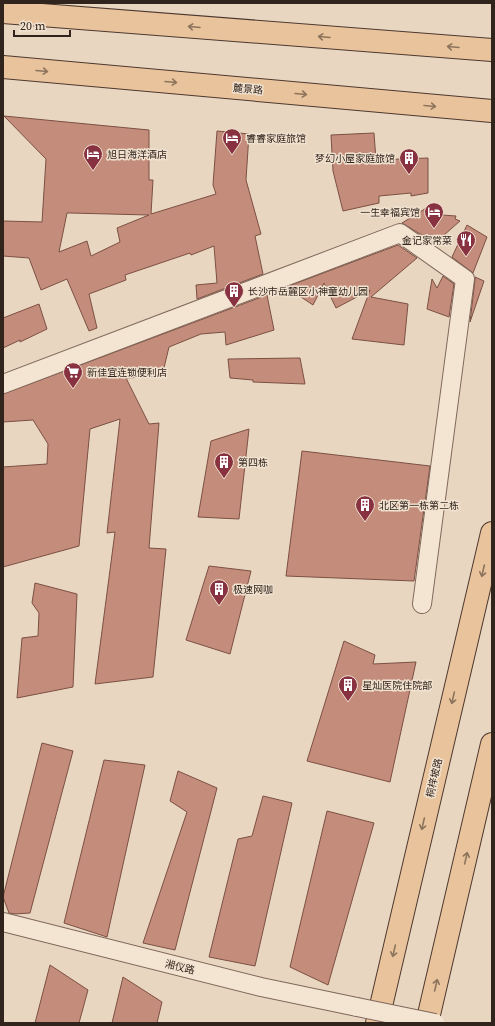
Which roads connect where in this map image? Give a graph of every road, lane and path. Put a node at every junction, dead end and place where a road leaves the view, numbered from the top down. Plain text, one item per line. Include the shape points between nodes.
1 (3, 12) edge
2 (492, 50) edge
3 (3, 67) edge
4 (492, 111) edge
5 (3, 384) edge
6 (492, 533) edge
7 (422, 604) dead end
8 (492, 744) edge
9 (3, 922) edge
10 (377, 1023) edge
11 (427, 1023) edge
12 (435, 1023) edge

2 -> 1 main road
3 -> 4 main road, 麓景路
5 - 7 street via 400,233 465,279
6 -> 10 main road, 桐梓坡路
11 -> 8 main road
9 - 12 street, 湘仪路, bridge via 261,987

